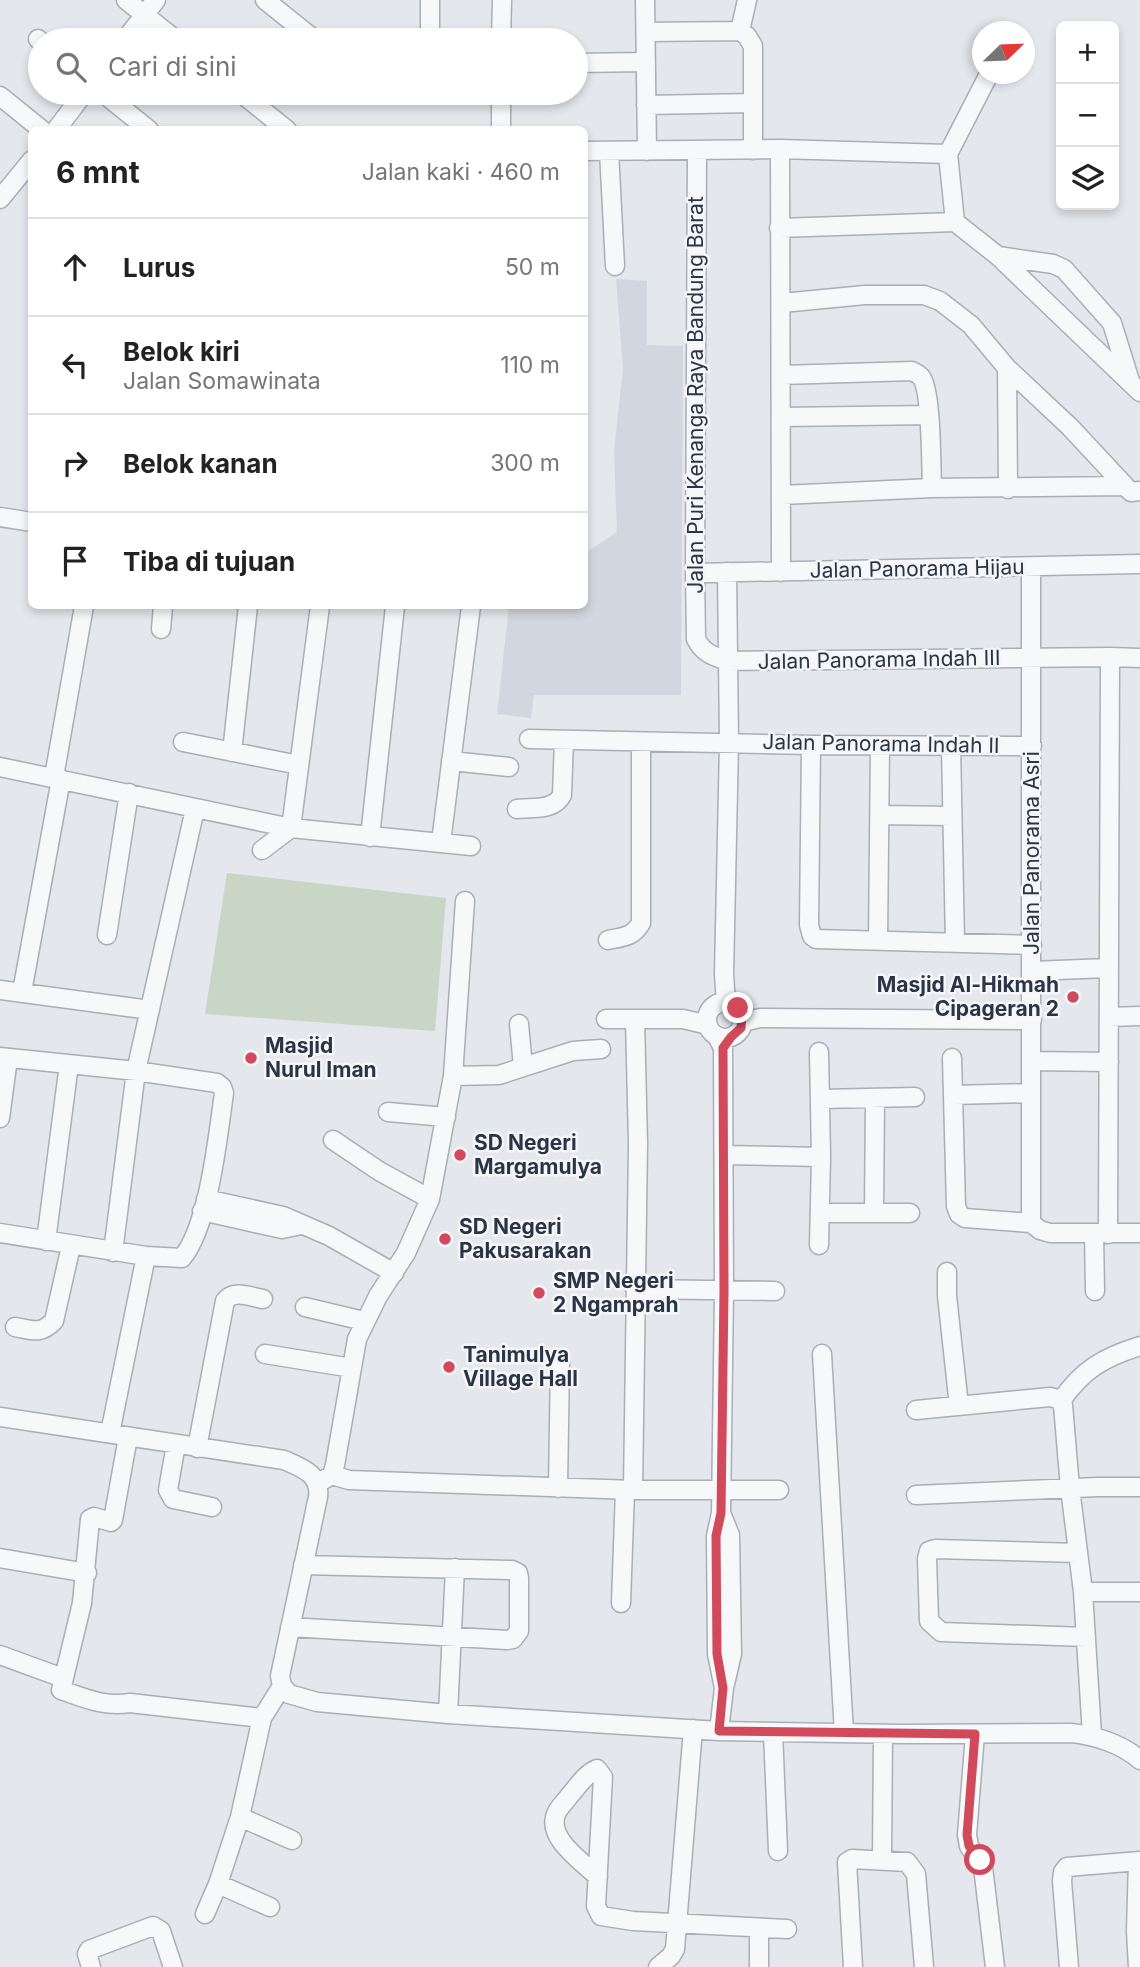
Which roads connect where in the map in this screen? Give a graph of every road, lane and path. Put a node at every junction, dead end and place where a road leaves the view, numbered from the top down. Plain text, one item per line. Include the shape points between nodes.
1 (127, 0) edge
2 (156, 0) edge
3 (265, 0) edge
4 (430, 0) edge
5 (502, 0) edge
6 (645, 0) edge
7 (747, 0) edge
8 (144, 15) junction
9 (134, 28) edge
10 (161, 28) edge
11 (300, 28) edge
12 (430, 28) edge
13 (501, 28) edge
14 (740, 31) junction
15 (646, 32) junction
16 (645, 62) junction
17 (588, 63) edge
18 (984, 84) edge
19 (0, 96) edge
20 (753, 103) junction
21 (646, 104) junction
22 (75, 105) edge
23 (118, 105) edge
24 (257, 105) edge
25 (501, 105) edge
26 (37, 126) edge
27 (59, 126) edge
28 (144, 126) edge
29 (282, 126) edge
30 (501, 126) edge
31 (780, 149) junction
32 (697, 150) junction
33 (753, 150) junction
34 (588, 151) edge
35 (609, 151) junction
36 (647, 151) junction
37 (948, 154) junction
38 (28, 165) edge
39 (1, 196) edge
40 (955, 222) junction
41 (779, 228) junction
42 (998, 256) junction
43 (615, 266) dead end
44 (782, 303) junction
45 (1007, 368) junction
46 (782, 375) junction
47 (1135, 387) edge
48 (929, 415) junction
49 (782, 417) junction
50 (932, 488) junction
51 (1132, 488) edge
52 (1008, 489) junction
53 (782, 495) junction
54 (0, 517) edge
55 (28, 521) edge
56 (1140, 564) edge
57 (1031, 567) junction
58 (727, 572) junction
59 (781, 572) junction
60 (695, 573) junction
61 (84, 609) edge
62 (163, 609) edge
63 (248, 609) edge
64 (320, 609) edge
65 (395, 609) edge
66 (471, 609) edge
67 (161, 629) dead end
68 (1110, 656) junction
69 (1031, 658) junction
70 (1140, 658) edge
71 (727, 661) junction
72 (529, 739) dead end
73 (564, 740) junction
74 (183, 742) dead end
75 (642, 742) junction
76 (729, 743) junction
77 (811, 745) junction
78 (880, 746) junction
79 (951, 746) junction
80 (1032, 746) junction
81 (232, 752) junction
82 (451, 761) junction
83 (299, 765) junction
84 (0, 767) edge
85 (509, 767) dead end
86 (58, 778) junction
87 (130, 793) junction
88 (195, 809) junction
89 (517, 809) dead end
90 (880, 815) junction
91 (952, 816) junction
92 (291, 828) junction
93 (370, 836) junction
94 (440, 842) junction
95 (471, 846) dead end
96 (262, 850) dead end
97 (465, 901) dead end
98 (107, 935) dead end
99 (608, 940) dead end
100 (878, 941) junction
101 (954, 943) junction
102 (1032, 945) junction
103 (1108, 968) junction
104 (1032, 971) junction
105 (0, 990) edge
106 (22, 992) junction
107 (150, 1010) junction
108 (1140, 1016) edge
109 (1110, 1017) junction
110 (747, 1018) junction
111 (606, 1019) dead end
112 (635, 1019) junction
113 (1032, 1020) junction
114 (719, 1023) junction
115 (519, 1024) dead end
116 (601, 1049) dead end
117 (819, 1052) dead end
118 (4, 1057) edge
119 (953, 1058) dead end
120 (1032, 1061) junction
121 (1109, 1062) junction
122 (69, 1064) junction
123 (523, 1067) junction
124 (136, 1071) junction
125 (453, 1076) junction
126 (1031, 1093) junction
127 (954, 1094) junction
128 (915, 1097) dead end
129 (875, 1098) junction
130 (820, 1099) junction
131 (388, 1112) dead end
132 (446, 1117) junction
133 (0, 1118) edge
134 (333, 1140) dead end
135 (725, 1156) junction
136 (821, 1157) junction
137 (430, 1199) junction
138 (204, 1205) junction
139 (874, 1212) junction
140 (820, 1213) junction
141 (910, 1213) dead end
142 (1031, 1223) junction
143 (0, 1233) edge
144 (1101, 1233) junction
145 (1140, 1233) edge
146 (46, 1241) junction
147 (819, 1245) dead end
148 (71, 1246) junction
149 (113, 1252) junction
150 (146, 1256) junction
151 (947, 1272) dead end
152 (394, 1273) junction
153 (635, 1289) junction
154 (724, 1291) junction
155 (775, 1291) dead end
156 (1094, 1291) dead end
157 (263, 1299) dead end
158 (305, 1307) dead end
159 (364, 1321) junction
160 (15, 1327) dead end
161 (1140, 1346) edge
162 (265, 1354) dead end
163 (822, 1354) dead end
164 (560, 1362) dead end
165 (352, 1368) junction
166 (1061, 1401) junction
167 (959, 1406) junction
168 (916, 1410) dead end
169 (0, 1417) edge
170 (119, 1435) junction
171 (176, 1444) junction
172 (197, 1448) junction
173 (325, 1479) junction
174 (558, 1488) junction
175 (1070, 1488) junction
176 (1140, 1488) edge
177 (720, 1489) junction
178 (629, 1490) junction
179 (779, 1490) dead end
180 (916, 1495) dead end
181 (212, 1507) dead end
182 (1078, 1553) junction
183 (0, 1558) edge
184 (303, 1564) junction
185 (455, 1569) junction
186 (87, 1573) junction
187 (1083, 1592) junction
188 (1140, 1592) edge
189 (621, 1603) dead end
190 (290, 1627) junction
191 (452, 1637) junction
192 (1086, 1637) junction
193 (0, 1655) edge
194 (63, 1678) junction
195 (282, 1686) junction
196 (448, 1714) junction
197 (262, 1718) junction
198 (694, 1729) junction
199 (719, 1731) junction
200 (773, 1732) junction
201 (844, 1733) junction
202 (883, 1734) junction
203 (975, 1734) junction
204 (1092, 1735) junction
205 (1140, 1760) edge
206 (240, 1817) junction
207 (292, 1840) dead end
208 (778, 1851) dead end
209 (882, 1860) junction
210 (1139, 1861) edge
211 (598, 1877) junction
212 (218, 1884) junction
213 (270, 1907) dead end
214 (205, 1914) dead end
215 (678, 1923) junction
216 (759, 1929) junction
217 (787, 1929) dead end
218 (91, 1967) edge
219 (173, 1967) edge
220 (658, 1967) edge
221 (759, 1967) edge
222 (853, 1967) edge
223 (924, 1967) edge
224 (995, 1967) edge
225 (1069, 1967) edge
226 (1138, 1967) edge

1 - 8 street
2 - 8 street
3 - 11 street
4 - 12 street
5 - 13 street
6 - 15 street
7 - 14 street
8 - 9 street
8 - 10 street
14 - 15 street
14 - 20 street via 754,46
15 - 16 street
16 - 17 street
16 - 21 street
18 - 37 street
19 - 26 street
20 - 21 street
20 - 33 street
21 - 36 street
22 - 27 street
23 - 28 street
24 - 29 street
25 - 30 street
31 - 33 street
31 - 37 street
31 - 41 street
32 - 33 street
32 - 36 street
32 - 60 street, Jalan Puri Kenanga Raya Bandung Barat
34 - 35 street
35 - 36 street
35 - 43 street
37 - 40 street
38 - 39 street
40 - 41 street
40 - 42 street
41 - 44 street
42 - 47 street
42 - 47 street via 1064,269 1112,323
44 - 45 street via 924,295 947,305 971,325
44 - 46 street
45 - 51 street
45 - 52 street
46 - 48 street via 912,371 926,387
46 - 49 street
48 - 49 street
48 - 50 street
49 - 53 street
50 - 52 street
50 - 53 street
51 - 52 street
53 - 59 street
54 - 55 street
56 - 57 street, Jalan Panorama Hijau
57 - 59 street, Jalan Panorama Hijau
57 - 69 street, Jalan Panorama Asri
58 - 59 street, Jalan Panorama Hijau
58 - 60 street, Jalan Panorama Hijau
58 - 71 street
60 - 71 street, Jalan Puri Kenanga Raya Bandung Barat via 696,639 709,655
61 - 86 street
62 - 67 street
63 - 81 street
64 - 83 street
65 - 93 street
66 - 82 street
68 - 69 street, Jalan Panorama Indah III
68 - 70 street, Jalan Panorama Indah III
68 - 103 street
69 - 71 street, Jalan Panorama Indah III
69 - 80 street, Jalan Panorama Asri
71 - 76 street
72 - 73 street, Jalan Panorama Indah II
73 - 75 street, Jalan Panorama Indah II
73 - 89 street via 559,801
74 - 81 street
75 - 76 street, Jalan Panorama Indah II
75 - 99 street via 641,923 630,936
76 - 77 street, Jalan Panorama Indah II
76 - 114 street
77 - 78 street, Jalan Panorama Indah II
77 - 100 street via 808,925 816,939
78 - 79 street, Jalan Panorama Indah II
78 - 90 street
79 - 80 street, Jalan Panorama Indah II
79 - 91 street
80 - 102 street, Jalan Panorama Asri
81 - 83 street
82 - 85 street
82 - 94 street
83 - 92 street
84 - 86 street
86 - 87 street
86 - 106 street
87 - 88 street
87 - 98 street
88 - 92 street
88 - 107 street
90 - 91 street
90 - 100 street
91 - 101 street
92 - 93 street
92 - 96 street
93 - 94 street
94 - 95 street
97 - 125 street
100 - 101 street
101 - 102 street
102 - 104 street, Jalan Panorama Asri
103 - 104 street
103 - 109 street
104 - 113 street, Jalan Panorama Asri
105 - 106 street
106 - 107 street
107 - 124 street
108 - 109 street
109 - 121 street
110 - 113 street
110 - 114 street via 738,1008
110 - 114 street via 737,1033
111 - 112 street
112 - 114 street
112 - 153 street
113 - 120 street, Jalan Panorama Asri
114 - 135 street
115 - 123 street
116 - 123 street via 573,1051
117 - 130 street
118 - 122 street
118 - 133 street
119 - 127 street
120 - 121 street
120 - 126 street, Jalan Panorama Asri
121 - 144 street
122 - 124 street
122 - 146 street
123 - 125 street via 491,1076
124 - 138 street via 222,1087 219,1132
124 - 149 street
125 - 132 street
126 - 127 street
126 - 142 street, Jalan Panorama Asri
127 - 142 street via 959,1214
128 - 129 street
129 - 130 street
129 - 139 street
130 - 136 street
131 - 132 street
132 - 137 street
134 - 137 street
135 - 136 street
135 - 154 street
136 - 140 street
137 - 152 street
138 - 150 street via 191,1248 182,1258
138 - 152 street via 282,1229 301,1225
139 - 140 street
139 - 141 street
140 - 147 street
142 - 144 street via 1050,1233
143 - 146 street
144 - 145 street
144 - 156 street
146 - 148 street
148 - 149 street
148 - 160 street via 54,1321 38,1331
149 - 150 street
150 - 170 street
151 - 167 street
152 - 159 street
153 - 154 street
153 - 178 street
154 - 155 street
154 - 177 street
157 - 172 street via 236,1294 225,1301
158 - 159 street
159 - 165 street
161 - 166 street via 1094,1366 1074,1381
162 - 165 street
163 - 201 street
164 - 174 street
165 - 173 street via 335,1465
166 - 167 street via 1050,1397
166 - 175 street
167 - 168 street
169 - 170 street
170 - 171 street
170 - 186 street via 113,1520 90,1519
171 - 172 street
171 - 181 street via 169,1495
172 - 173 street via 284,1460
173 - 174 street
173 - 184 street
174 - 178 street
175 - 176 street
175 - 180 street
175 - 182 street
177 - 178 street
177 - 179 street
177 - 199 street via 717,1654 723,1688
178 - 189 street
182 - 187 street
182 - 192 street via 929,1551 929,1614 932,1625 941,1632
183 - 186 street
184 - 185 street
184 - 190 street
185 - 191 street
185 - 191 street via 518,1573 519,1631 507,1640
186 - 194 street
187 - 188 street
187 - 192 street
190 - 191 street
190 - 195 street
191 - 196 street
192 - 204 street
193 - 194 street
194 - 197 street via 61,1691 89,1701
195 - 196 street via 289,1694 317,1702
195 - 197 street
196 - 198 street
197 - 206 street
198 - 199 street
198 - 215 street
199 - 200 street
200 - 201 street
200 - 208 street
201 - 202 street
202 - 203 street
202 - 209 street
203 - 204 street
203 - 224 street via 967,1835 983,1867
204 - 205 street
206 - 207 street
206 - 212 street
209 - 222 street via 847,1862
209 - 223 street via 908,1862 914,1870
210 - 225 street via 1064,1870
210 - 226 street
211 - 211 street via 563,1843 554,1820 589,1773 597,1769 603,1777
211 - 215 street via 596,1906 601,1916
212 - 213 street
212 - 214 street
215 - 216 street
215 - 220 street via 675,1949
216 - 217 street
216 - 221 street
218 - 219 street via 89,1950 150,1926 161,1931

